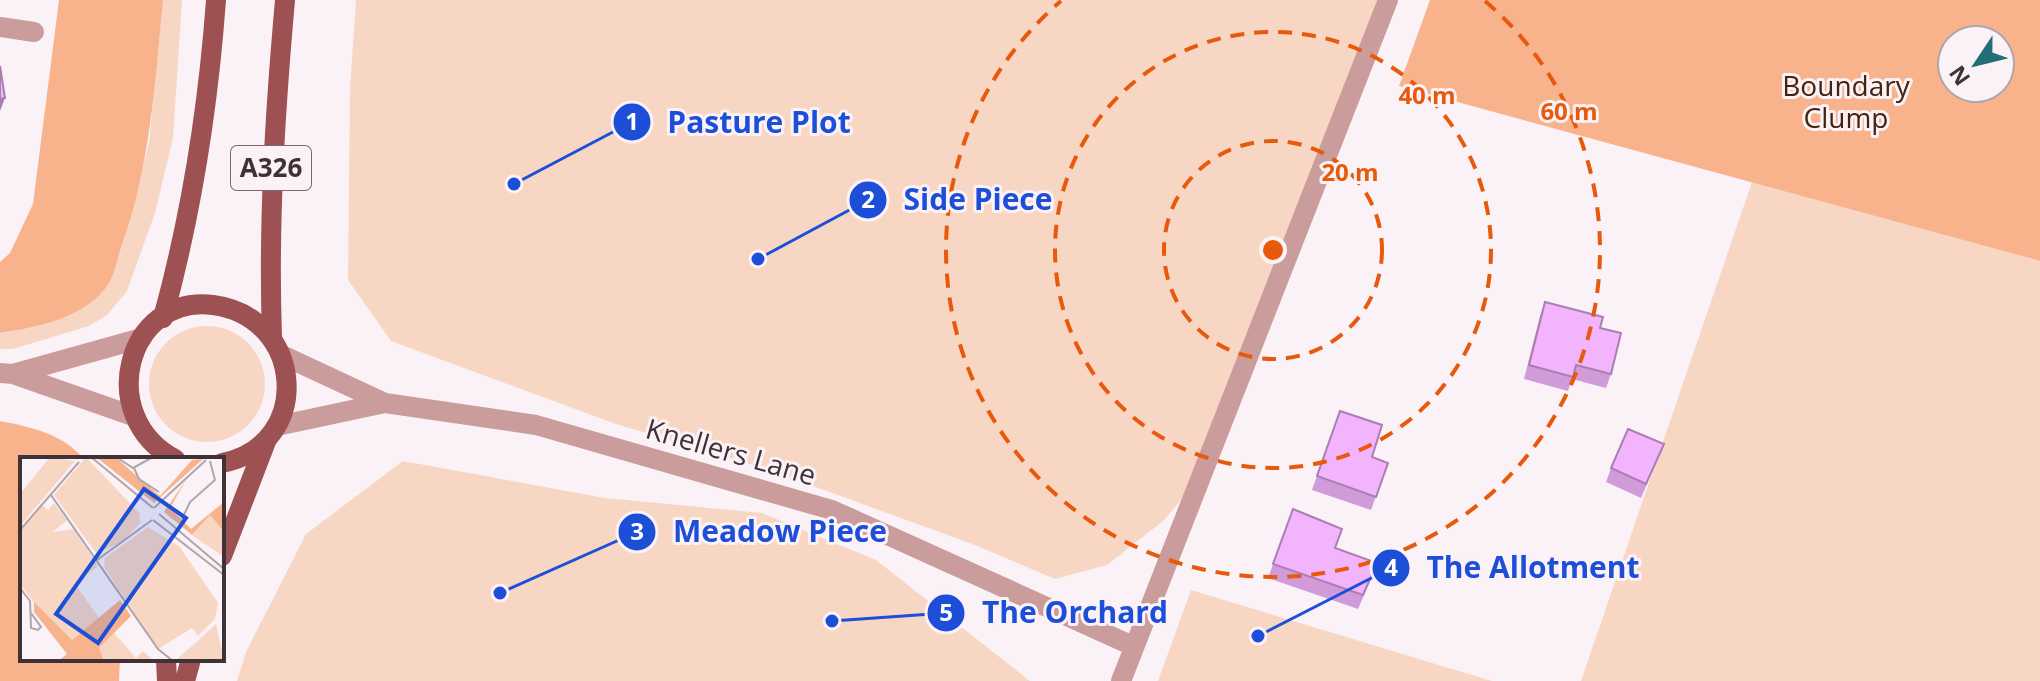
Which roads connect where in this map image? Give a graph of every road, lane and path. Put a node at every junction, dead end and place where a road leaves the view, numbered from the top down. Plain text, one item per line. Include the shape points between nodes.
1 (216, 0) edge
2 (285, 0) edge
3 (1388, 0) edge
4 (0, 27) edge
5 (34, 32) dead end
6 (163, 318) junction
7 (142, 338) junction
8 (277, 346) junction
9 (6, 374) edge
10 (385, 403) junction
11 (138, 424) junction
12 (272, 432) junction
13 (146, 457) edge
14 (172, 457) edge
15 (224, 462) edge
16 (224, 551) edge
17 (1133, 646) junction
18 (166, 661) edge
19 (190, 661) edge
20 (167, 681) edge
21 (185, 681) edge
22 (1121, 681) edge

1 - 6 main road, A326 via 188,225
2 - 8 main road, A326 via 271,163 269,252
3 - 17 street
4 - 5 street
6 - 7 main road
6 - 8 main road via 185,307 233,309 255,320
7 - 9 street
7 - 11 main road via 130,362 127,389
8 - 10 street, Knellers Lane
8 - 12 main road via 287,379 286,403
9 - 11 street
10 - 12 street, Knellers Lane
10 - 17 street, Knellers Lane via 536,425 832,510
11 - 13 main road
11 - 14 main road via 156,448
12 - 15 main road via 251,452
12 - 16 main road
17 - 22 street
18 - 20 main road
19 - 21 main road

